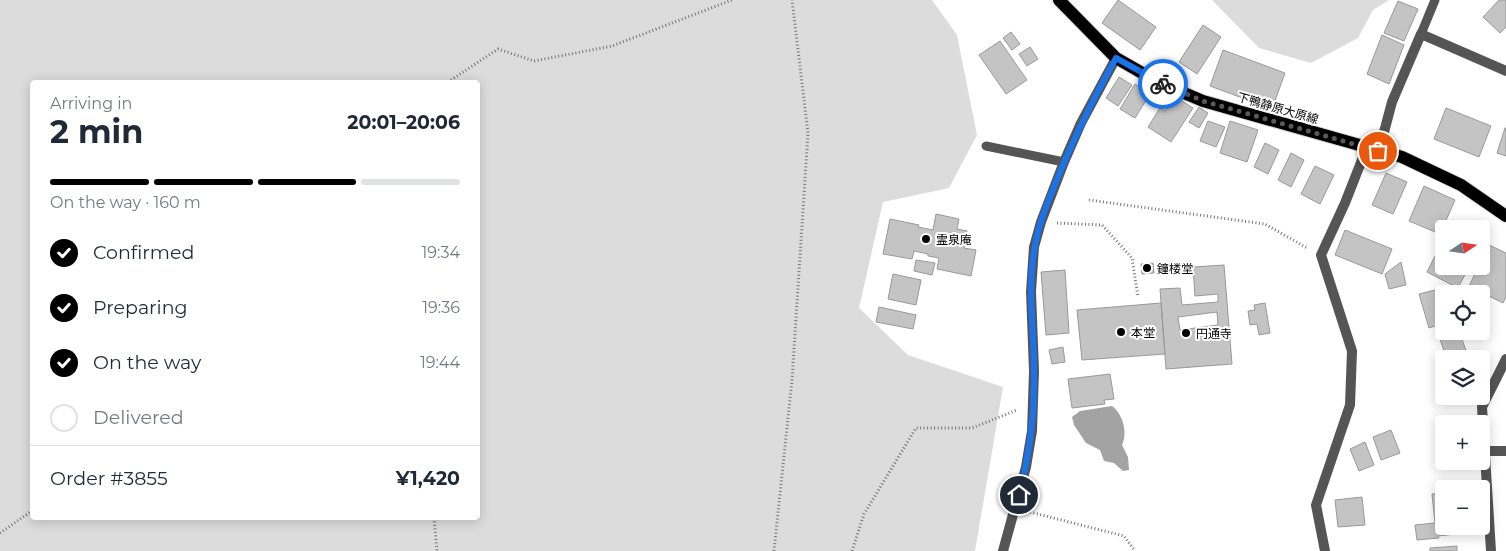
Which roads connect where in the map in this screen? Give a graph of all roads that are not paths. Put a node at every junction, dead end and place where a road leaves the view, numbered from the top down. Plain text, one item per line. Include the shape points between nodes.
1 (1059, 0) edge
2 (1435, 0) edge
3 (1421, 34) junction
4 (1116, 58) junction
5 (1506, 72) edge
6 (986, 146) dead end
7 (1373, 149) junction
8 (1064, 162) junction
9 (1506, 216) edge
10 (1506, 359) edge
11 (1483, 415) edge
12 (1490, 451) edge
13 (1506, 451) edge
14 (1487, 470) edge
15 (1003, 551) edge
16 (1325, 551) edge
17 (1491, 551) edge

1 - 4 main road, 下鴨静原大原線
2 - 3 lane
3 - 5 street
3 - 7 street
4 - 7 main road, 下鴨静原大原線 via 1158,82 1203,101
4 - 8 street
6 - 8 lane
7 - 9 main road, 下鴨静原大原線 via 1402,157 1461,185
7 - 16 street via 1321,255 1352,351 1350,405 1316,505
8 - 15 street via 1034,247 1031,292 1034,403 1026,468
10 - 11 street via 1482,407
12 - 13 street
14 - 17 street

